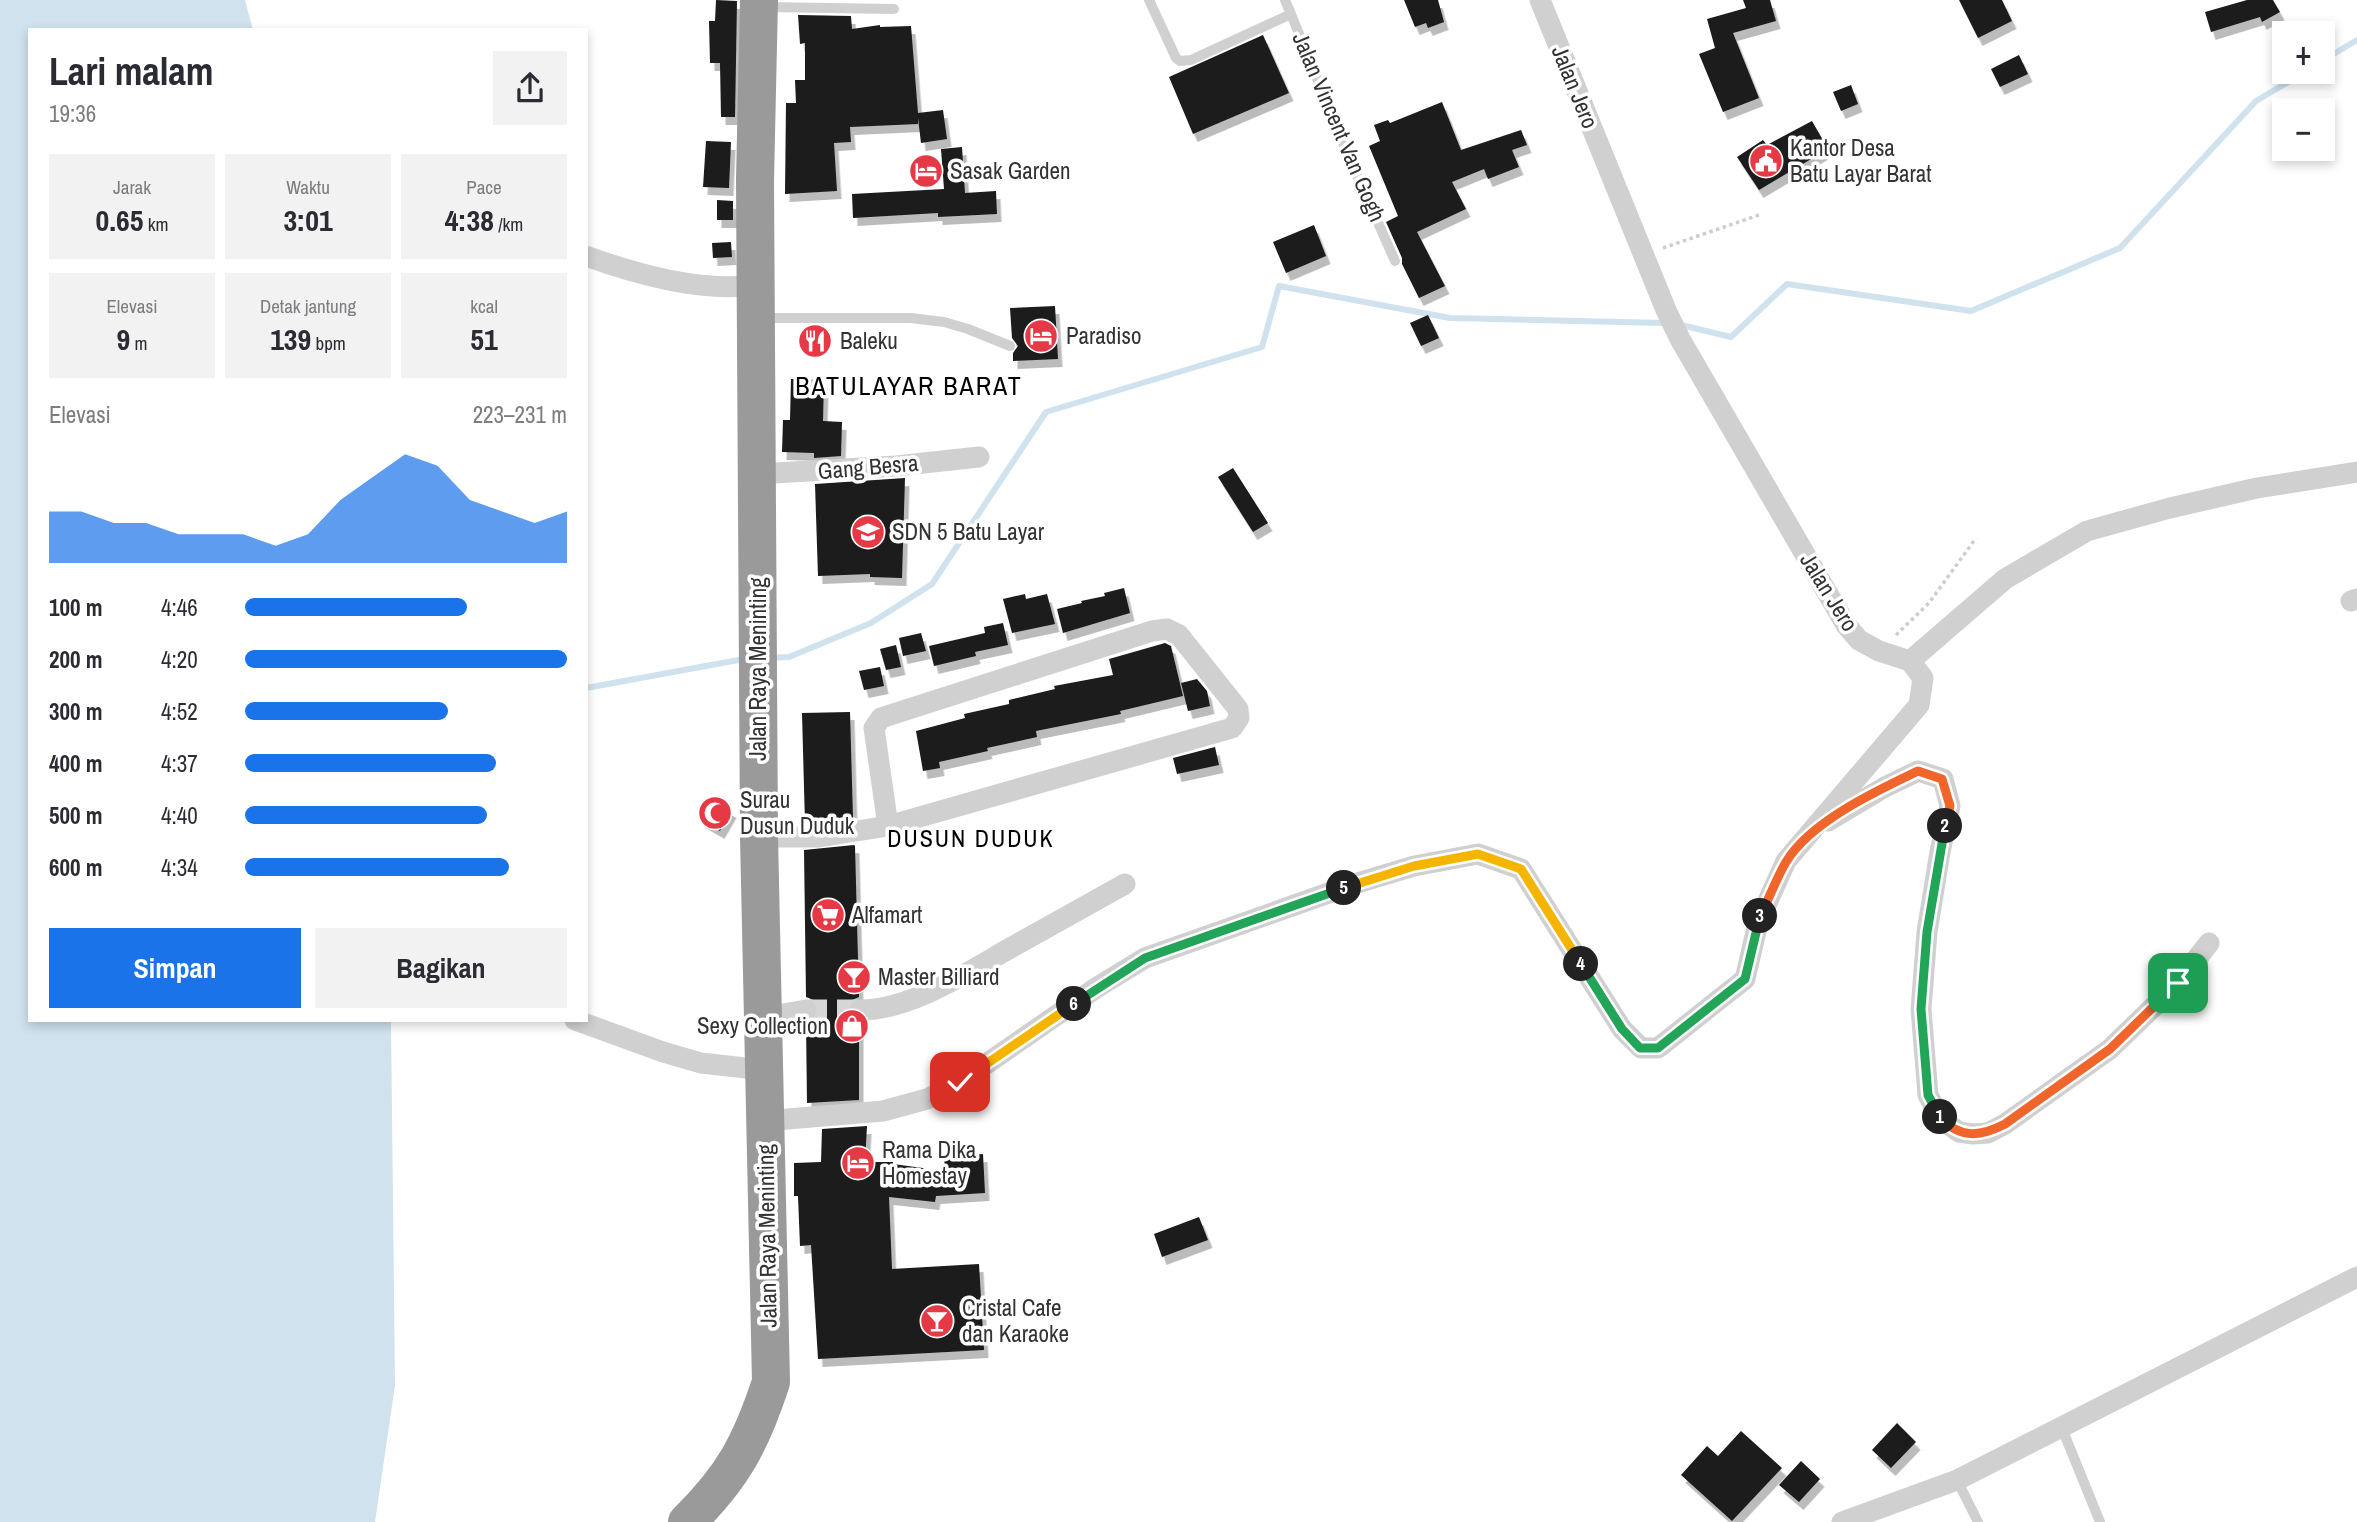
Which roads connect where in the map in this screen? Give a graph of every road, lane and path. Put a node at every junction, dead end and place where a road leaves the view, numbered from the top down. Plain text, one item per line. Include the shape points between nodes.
1 (1149, 0) edge
2 (1285, 0) edge
3 (1540, 0) edge
4 (759, 4) edge
5 (894, 9) dead end
6 (1291, 14) junction
7 (1759, 215) dead end
8 (1644, 254) junction
9 (588, 257) edge
10 (1395, 261) dead end
11 (757, 301) junction
12 (1010, 346) dead end
13 (979, 457) dead end
14 (2357, 472) edge
15 (757, 474) junction
16 (1976, 538) dead end
17 (1879, 651) junction
18 (1910, 661) junction
19 (888, 826) junction
20 (1813, 831) junction
21 (759, 836) junction
22 (1125, 884) dead end
23 (2209, 943) dead end
24 (806, 1010) tunnel mouth
25 (860, 1010) tunnel mouth
26 (762, 1018) junction
27 (580, 1022) edge
28 (764, 1070) junction
29 (764, 1121) junction
30 (2357, 1277) edge
31 (2061, 1426) junction
32 (1957, 1479) junction
33 (687, 1522) edge
34 (1842, 1522) edge
35 (1978, 1522) edge
36 (2100, 1522) edge

1 - 6 lane, Jalan Vincent Van Gogh via 1180,61
2 - 6 lane
3 - 8 street, Jalan Jero
4 - 5 lane
4 - 11 highway, Jalan Raya Meninting
6 - 10 lane, Jalan Vincent Van Gogh
7 - 8 path
8 - 17 street, Jalan Jero via 1680,339 1846,625 1859,640
9 - 11 street via 674,280 742,287
11 - 12 lane via 944,322
11 - 15 highway, Jalan Raya Meninting
13 - 15 street, Gang Besra
14 - 18 street via 2257,488 2087,531 2005,579
15 - 21 highway, Jalan Raya Meninting
16 - 17 path via 1930,603
17 - 18 street, Jalan Jero
18 - 20 street via 1923,678 1919,705
19 - 19 street via 1232,728 1239,718 1238,709 1179,635 1167,629 881,718 874,728
19 - 21 street via 819,837
20 - 23 street via 1918,771 1942,779 1950,806 1927,932 1921,1009 1928,1095 1941,1119 1959,1132 1988,1133 2005,1124 2110,1049 2178,983
20 - 29 street via 1786,861 1758,923 1745,979 1658,1048 1640,1048 1622,1029 1521,869 1478,854 1354,884 1145,958 960,1082 927,1099 883,1111
21 - 26 highway, Jalan Raya Meninting
22 - 25 street via 964,974 906,1001
24 - 26 street
26 - 28 highway, Jalan Raya Meninting
27 - 28 street via 701,1063
28 - 29 highway, Jalan Raya Meninting
29 - 33 highway, Jalan Raya Meninting via 771,1382 756,1427 734,1469
30 - 31 street
31 - 32 street
31 - 36 lane
32 - 34 street
32 - 35 lane

